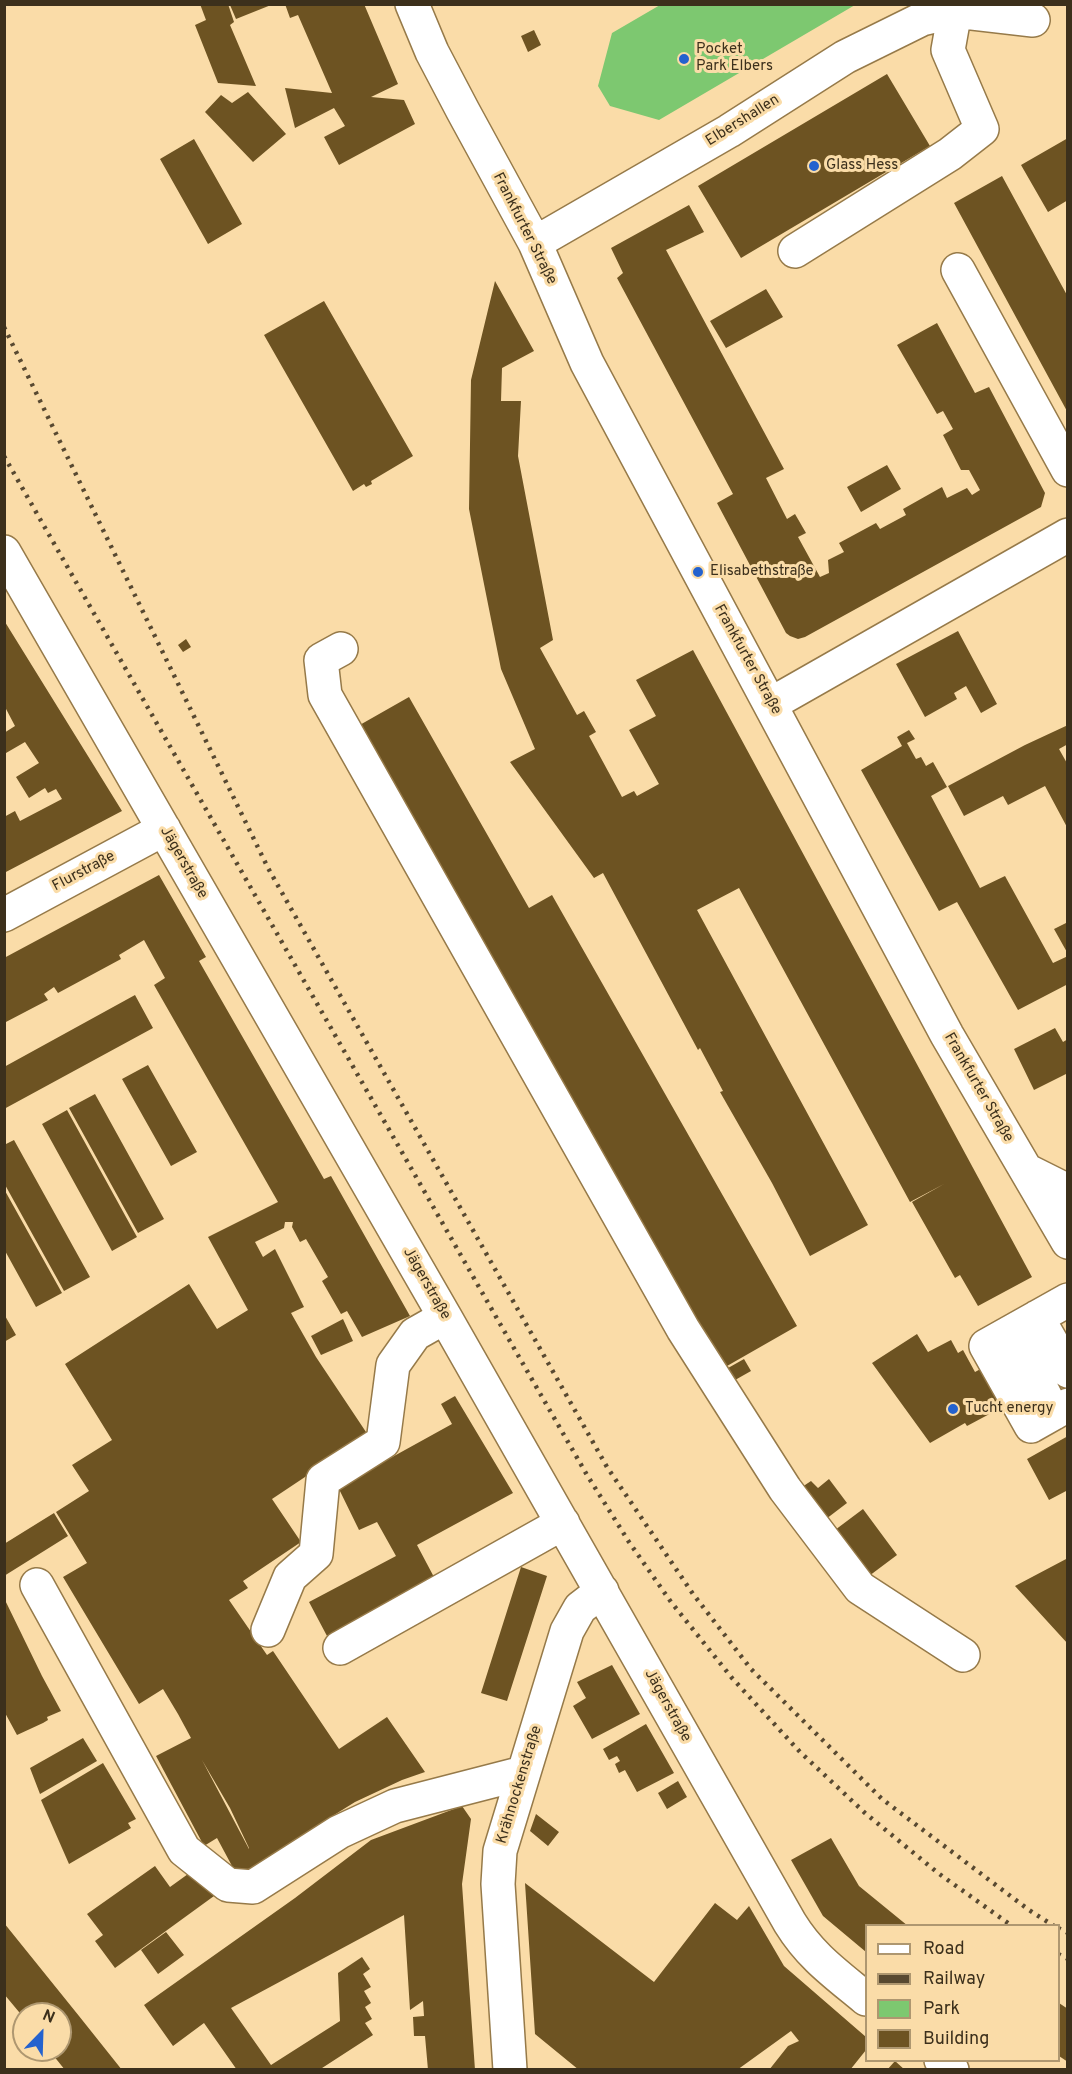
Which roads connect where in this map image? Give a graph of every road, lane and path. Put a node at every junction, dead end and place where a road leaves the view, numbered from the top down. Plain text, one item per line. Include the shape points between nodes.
1 (412, 4) edge
2 (955, 8) edge
3 (1033, 20) dead end
4 (535, 243) junction
5 (795, 251) dead end
6 (958, 270) dead end
7 (1068, 470) edge
8 (1068, 536) edge
9 (4, 552) edge
10 (341, 649) dead end
11 (771, 704) junction
12 (164, 829) junction
13 (4, 915) edge
14 (1026, 1170) junction
15 (1068, 1191) edge
16 (1068, 1242) edge
17 (1068, 1300) edge
18 (445, 1317) junction
19 (1024, 1324) junction
20 (1068, 1371) edge
21 (1061, 1409) edge
22 (563, 1523) junction
23 (37, 1585) dead end
24 (602, 1591) junction
25 (268, 1630) dead end
26 (340, 1648) dead end
27 (963, 1655) dead end
28 (523, 1773) junction
29 (865, 1997) edge
30 (510, 2070) edge

1 - 4 street, Frankfurter Straße via 448,84
2 - 3 street, Elbershallen
2 - 4 street, Elbershallen via 922,19 845,57 729,131
2 - 5 street via 948,50 982,129 950,154
4 - 11 street, Frankfurter Straße via 587,363
6 - 7 street
8 - 11 street
9 - 12 street, Jägerstraße
10 - 27 street via 321,660 325,695 683,1329 785,1489 861,1588
11 - 14 street, Frankfurter Straße via 947,1035
12 - 13 street, Flurstraße
12 - 18 street, Jägerstraße
14 - 15 street
14 - 16 street, Frankfurter Straße
17 - 19 street
18 - 22 street, Jägerstraße
18 - 25 street via 416,1334 393,1365 383,1442 324,1480 316,1554 290,1576
19 - 20 street
19 - 21 street
22 - 24 street, Jägerstraße
22 - 26 street
23 - 28 street via 184,1850 228,1885 253,1887 339,1832 395,1806
24 - 28 street, Krähnockenstraße via 580,1608 567,1631
24 - 29 street, Jägerstraße via 802,1942
28 - 30 street, Krähnockenstraße via 500,1851 498,1884

